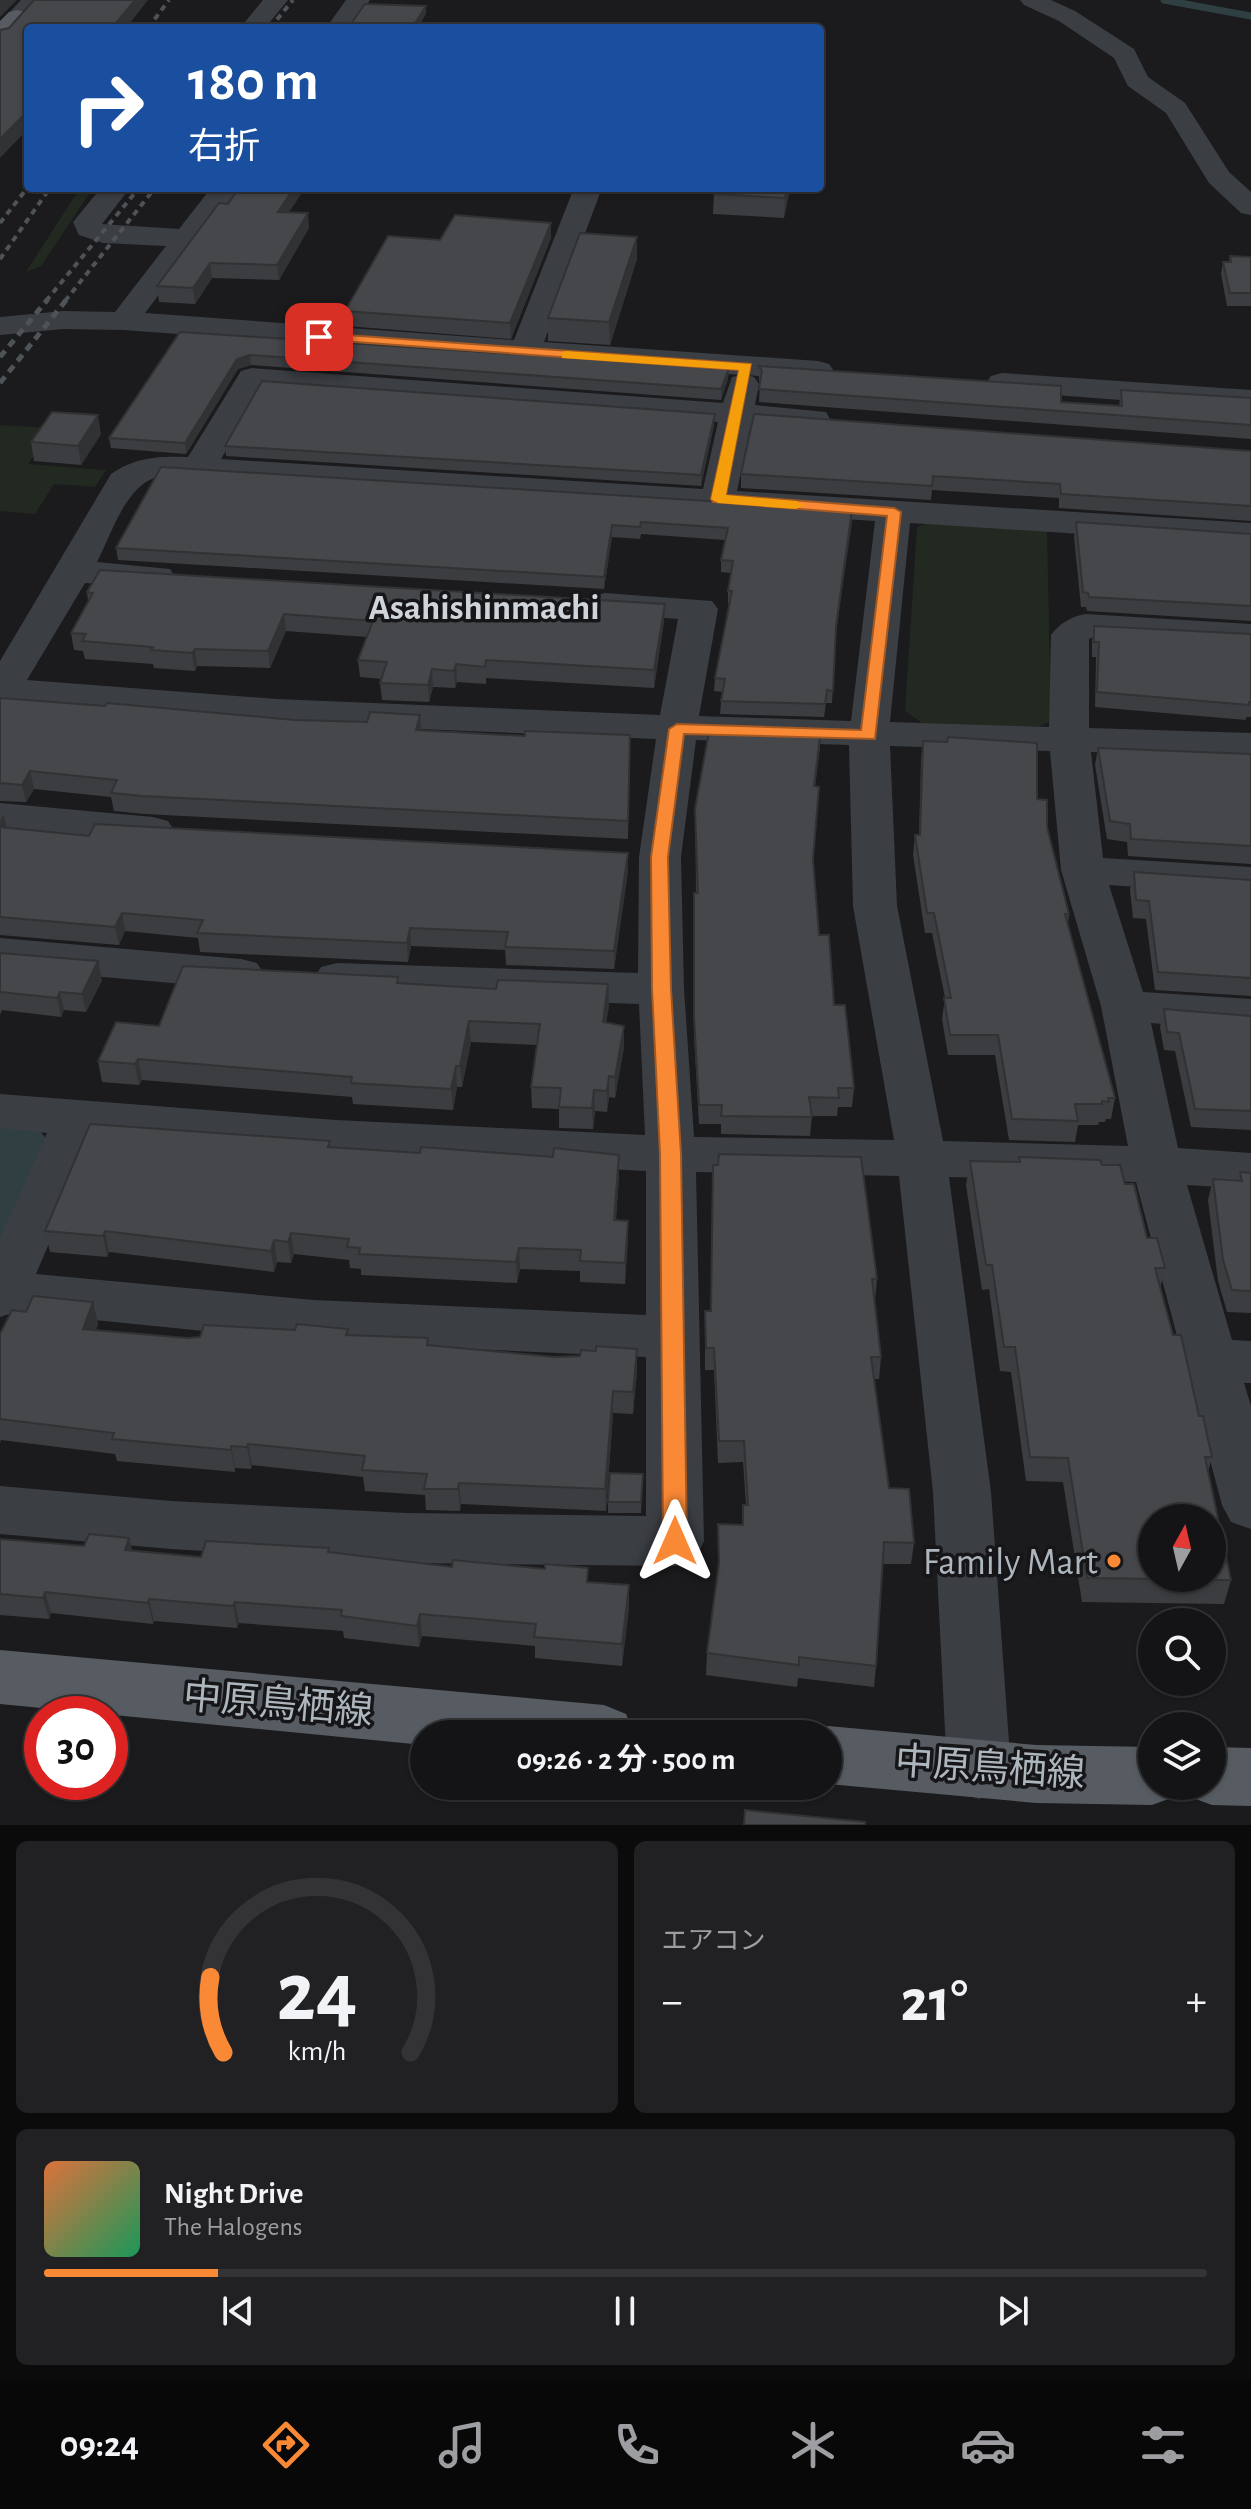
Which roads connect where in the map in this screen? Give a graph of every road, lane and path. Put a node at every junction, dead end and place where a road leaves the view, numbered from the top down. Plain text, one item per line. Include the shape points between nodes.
1 (276, 0) edge
2 (358, 0) edge
3 (1032, 0) edge
4 (17, 11) edge
5 (255, 24) edge
6 (341, 24) edge
7 (0, 36) edge
8 (113, 192) edge
9 (222, 192) edge
10 (586, 192) edge
11 (1251, 207) edge
12 (187, 238) junction
13 (124, 321) junction
14 (0, 326) edge
15 (525, 352) junction
16 (746, 366) junction
17 (841, 373) edge
18 (967, 381) edge
19 (1251, 400) edge
20 (736, 414) junction
21 (846, 422) edge
22 (199, 468) junction
23 (718, 499) junction
24 (894, 512) junction
25 (1251, 534) edge
26 (74, 571) junction
27 (199, 579) edge
28 (559, 601) edge
29 (1251, 635) edge
30 (1, 691) edge
31 (677, 729) junction
32 (869, 735) junction
33 (1069, 738) junction
34 (1251, 745) edge
35 (0, 816) edge
36 (192, 832) edge
37 (1083, 870) junction
38 (1251, 881) edge
39 (0, 953) edge
40 (661, 989) junction
41 (1124, 1006) junction
42 (1251, 1015) edge
43 (0, 1111) edge
44 (78, 1118) junction
45 (671, 1154) junction
46 (922, 1160) junction
47 (1156, 1163) junction
48 (1251, 1171) edge
49 (1, 1294) edge
50 (673, 1337) junction
51 (1231, 1362) edge
52 (1251, 1505) edge
53 (0, 1510) edge
54 (0, 1677) edge
55 (456, 1720) edge
56 (842, 1756) edge
57 (979, 1770) junction
58 (1138, 1776) edge
59 (1226, 1776) edge
60 (1251, 1777) edge

1 - 5 street
2 - 6 street
3 - 11 street via 1125,54 1137,81 1176,108 1219,177
4 - 7 main road
8 - 12 street via 87,222 89,229
9 - 12 street
10 - 15 street
12 - 13 street
13 - 14 street
13 - 15 street
15 - 16 street
16 - 17 street
16 - 20 street
18 - 19 street
20 - 21 street
20 - 22 street via 252,378
20 - 23 street
22 - 23 street
22 - 26 street via 141,469 123,481
23 - 24 street
24 - 25 street
24 - 32 street
26 - 27 street
26 - 30 street
28 - 31 street via 699,609
29 - 33 street via 1085,625 1070,635
30 - 31 street via 277,711
31 - 32 street
31 - 40 street via 644,857
32 - 33 street
32 - 46 street via 875,906
33 - 34 street
33 - 37 street
35 - 36 street
37 - 38 street
37 - 41 street
39 - 40 street via 290,976
40 - 45 street
41 - 42 street
41 - 47 street
43 - 44 street
44 - 45 street via 363,1140
44 - 49 street
45 - 46 street
45 - 50 street
46 - 47 street
46 - 57 street via 962,1492
47 - 48 street
47 - 51 street
49 - 50 street via 314,1321
50 - 53 street via 675,1541 406,1538
51 - 52 street
54 - 55 main road, 中原鳥栖線
56 - 57 main road, 中原鳥栖線
57 - 58 main road, 中原鳥栖線
59 - 60 main road

